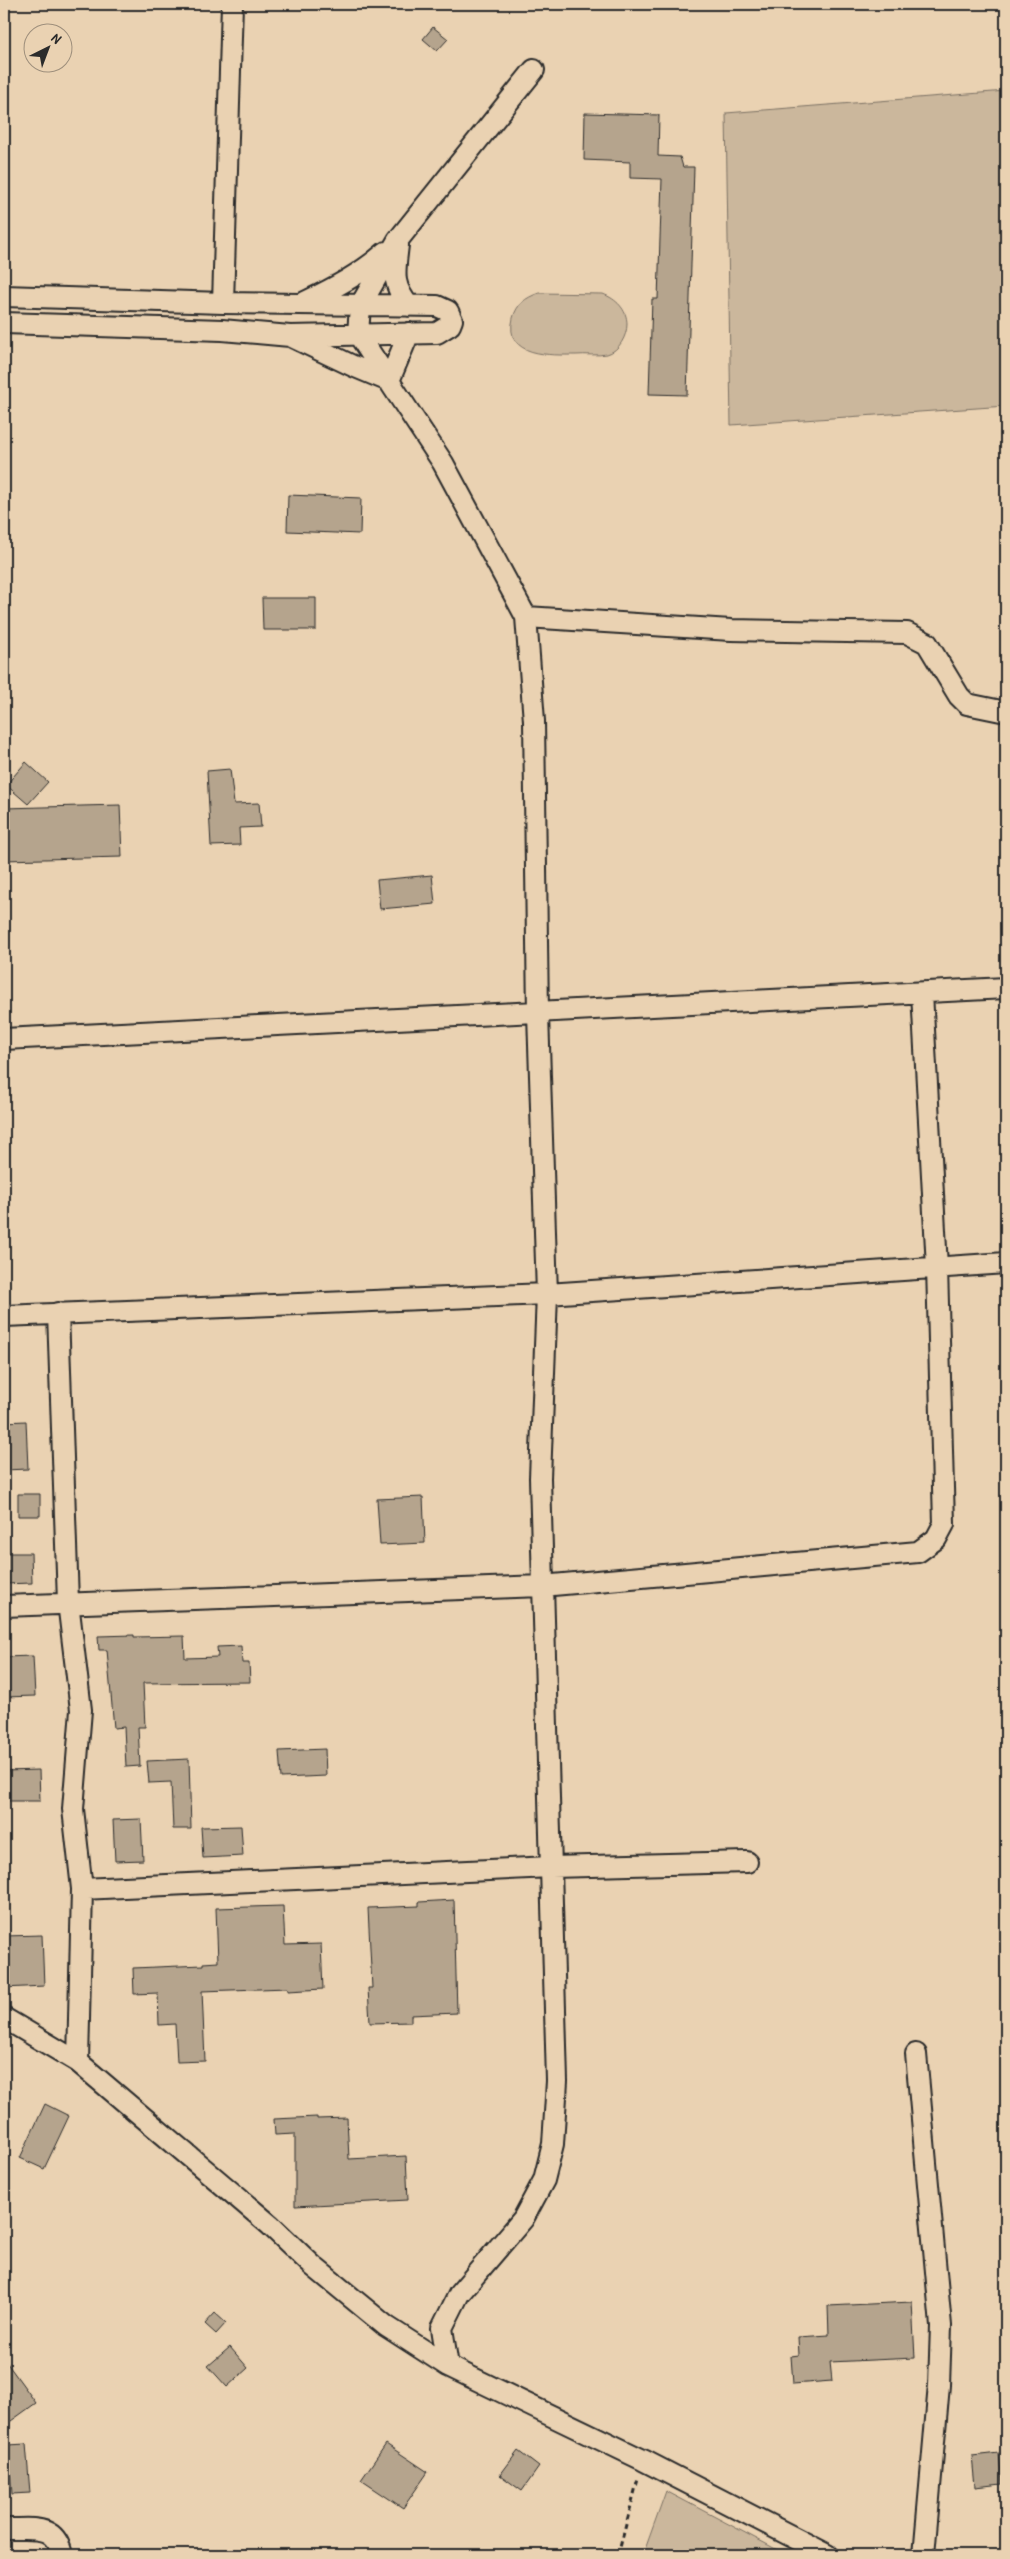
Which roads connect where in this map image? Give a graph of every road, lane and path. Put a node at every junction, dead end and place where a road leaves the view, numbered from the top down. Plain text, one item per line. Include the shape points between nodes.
1 (232, 4) edge
2 (534, 70) dead end
3 (398, 240) junction
4 (4, 296) edge
5 (47, 297) junction
6 (223, 303) junction
7 (299, 305) junction
8 (360, 306) junction
9 (409, 306) junction
10 (4, 323) edge
11 (47, 324) junction
12 (409, 333) junction
13 (358, 334) junction
14 (290, 336) junction
15 (389, 381) junction
16 (526, 617) junction
17 (1006, 712) edge
18 (1006, 988) edge
19 (922, 993) junction
20 (538, 1014) junction
21 (4, 1039) edge
22 (1006, 1262) edge
23 (936, 1267) junction
24 (547, 1294) junction
25 (58, 1313) junction
26 (4, 1316) edge
27 (542, 1586) junction
28 (68, 1602) junction
29 (4, 1606) edge
30 (747, 1862) dead end
31 (551, 1867) junction
32 (82, 1888) junction
33 (4, 2018) edge
34 (916, 2054) dead end
35 (78, 2062) junction
36 (448, 2366) junction
37 (643, 2460) junction
38 (4, 2530) edge
39 (62, 2555) edge
40 (618, 2555) edge
41 (828, 2555) edge
42 (924, 2555) edge

1 - 6 street
2 - 3 street
3 - 7 street via 355,275
3 - 8 street
3 - 9 street via 396,288
4 - 5 street
5 - 6 street
5 - 11 street
6 - 7 street
7 - 8 street
8 - 9 street
8 - 13 street
9 - 12 street via 436,306 448,311 452,320 450,326 437,333
10 - 11 street
11 - 14 street via 222,330
12 - 13 street
12 - 15 street
13 - 14 street
13 - 15 street
14 - 15 street
15 - 16 street via 443,462
16 - 17 street via 731,630 907,633 927,643 958,696 967,704
16 - 20 street via 534,721
18 - 19 street
19 - 20 street
19 - 23 street
20 - 21 street
20 - 24 street
22 - 23 street
23 - 24 street
23 - 27 street via 944,1524 936,1539 918,1552
24 - 25 street
24 - 27 street via 540,1478
25 - 26 street
25 - 28 street
27 - 28 street
27 - 31 street
28 - 29 street
28 - 32 street via 81,1710 73,1809
30 - 31 street
31 - 32 street
31 - 36 street via 557,2080 553,2144 544,2180 523,2220 459,2294 442,2328
32 - 35 street
33 - 35 street
34 - 42 street via 941,2326
35 - 36 street via 386,2326
36 - 37 street
37 - 40 path
37 - 41 street
38 - 39 street via 44,2529 59,2542

